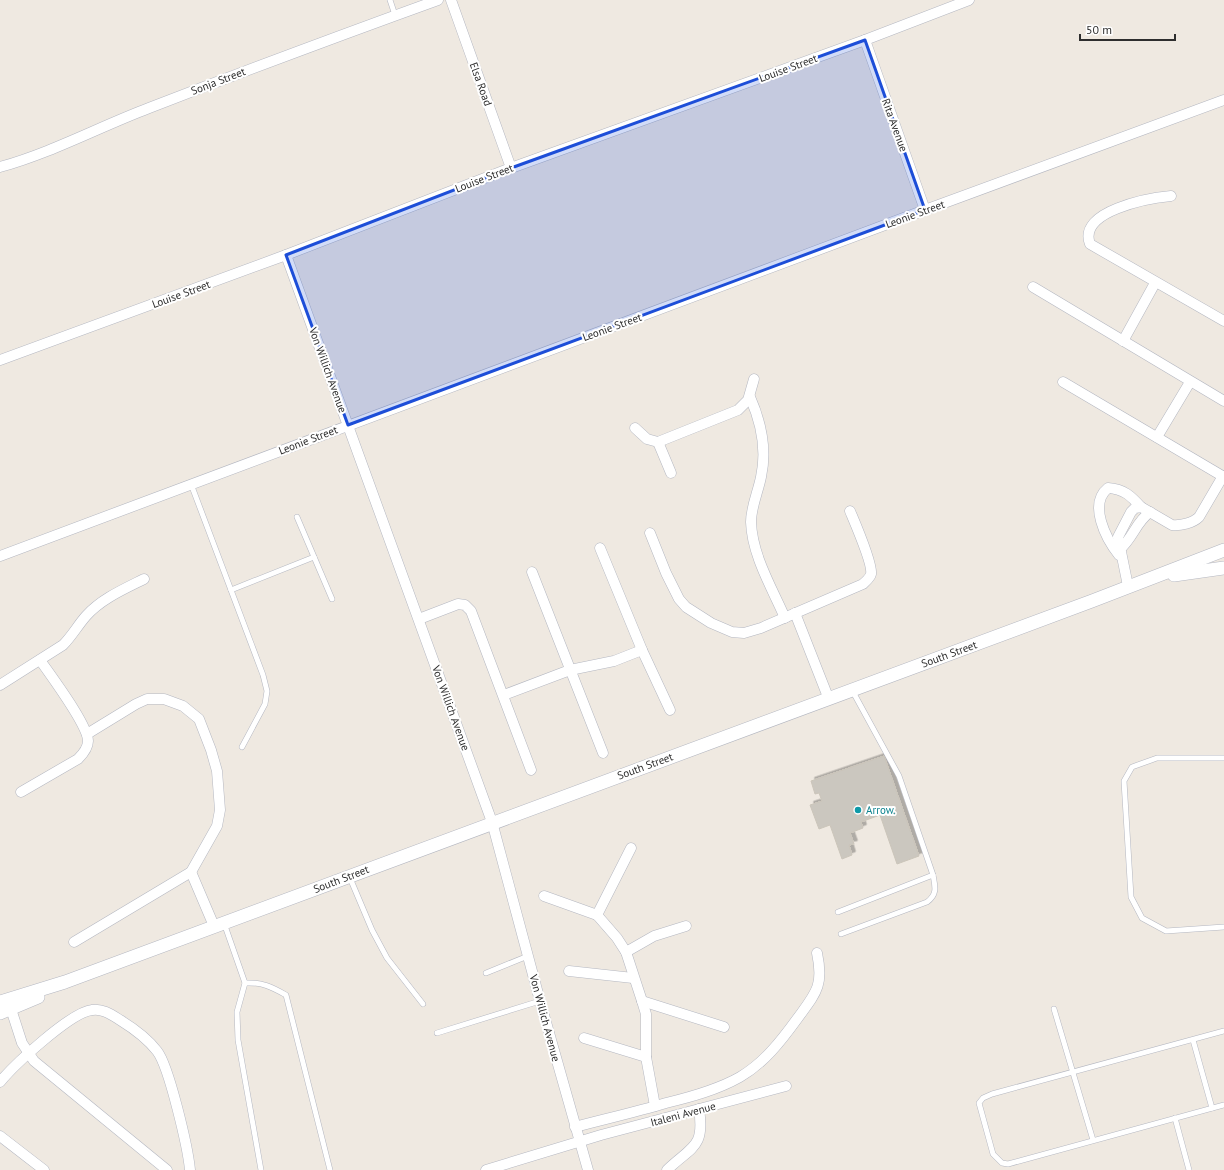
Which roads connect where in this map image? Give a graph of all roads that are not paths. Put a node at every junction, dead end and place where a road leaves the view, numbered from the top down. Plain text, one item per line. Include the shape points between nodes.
1 (390, 0) edge
2 (438, 0) edge
3 (451, 0) edge
4 (969, 0) edge
5 (395, 15) junction
6 (865, 40) junction
7 (1224, 100) edge
8 (0, 167) edge
9 (511, 168) junction
10 (1171, 196) dead end
11 (925, 210) junction
12 (286, 255) junction
13 (1155, 283) junction
14 (1033, 287) dead end
15 (1224, 321) edge
16 (1123, 341) junction
17 (0, 360) edge
18 (754, 379) dead end
19 (1063, 382) dead end
20 (1190, 382) junction
21 (750, 396) junction
22 (1224, 401) edge
23 (348, 425) junction
24 (635, 428) dead end
25 (1157, 437) junction
26 (658, 442) junction
27 (671, 473) dead end
28 (1223, 477) edge
29 (191, 484) junction
30 (1145, 510) junction
31 (850, 511) dead end
32 (297, 517) dead end
33 (650, 533) dead end
34 (600, 548) dead end
35 (1224, 550) edge
36 (0, 556) edge
37 (314, 557) junction
38 (1122, 560) junction
39 (1224, 568) edge
40 (532, 572) dead end
41 (1150, 578) junction
42 (144, 579) dead end
43 (1128, 586) junction
44 (231, 590) junction
45 (332, 599) dead end
46 (795, 613) junction
47 (785, 618) junction
48 (419, 619) junction
49 (642, 650) junction
50 (40, 660) junction
51 (570, 670) junction
52 (0, 685) edge
53 (852, 689) junction
54 (504, 695) junction
55 (828, 697) junction
56 (670, 710) dead end
57 (87, 734) junction
58 (242, 747) dead end
59 (603, 753) dead end
60 (1224, 758) edge
61 (531, 770) dead end
62 (21, 792) dead end
63 (492, 822) junction
64 (631, 848) dead end
65 (190, 872) junction
66 (933, 875) junction
67 (349, 876) junction
68 (544, 896) dead end
69 (838, 912) dead end
70 (597, 915) junction
71 (219, 924) junction
72 (686, 926) dead end
73 (1224, 927) edge
74 (841, 934) dead end
75 (74, 942) dead end
76 (626, 952) junction
77 (817, 953) dead end
78 (528, 956) junction
79 (569, 971) dead end
80 (486, 973) dead end
81 (633, 978) junction
82 (66, 982) junction
83 (245, 983) junction
84 (540, 1001) junction
85 (642, 1001) junction
86 (0, 1002) edge
87 (423, 1004) dead end
88 (1054, 1009) dead end
89 (6, 1011) edge
90 (724, 1027) dead end
91 (1224, 1031) edge
92 (437, 1033) dead end
93 (584, 1038) dead end
94 (1193, 1040) junction
95 (27, 1053) junction
96 (646, 1057) junction
97 (1074, 1072) junction
98 (0, 1082) edge
99 (786, 1086) dead end
100 (1224, 1105) edge
101 (656, 1106) junction
102 (1212, 1108) junction
103 (699, 1109) junction
104 (1175, 1118) junction
105 (575, 1127) junction
106 (0, 1136) edge
107 (1092, 1140) junction
108 (580, 1141) junction
109 (515, 1166) edge
110 (44, 1170) edge
111 (167, 1170) edge
112 (190, 1170) edge
113 (261, 1170) edge
114 (330, 1170) edge
115 (486, 1170) edge
116 (588, 1170) edge
117 (667, 1170) edge
118 (1188, 1170) edge

1 - 5 lane
2 - 5 street, Sonja Street
3 - 9 street, Elsa Road
4 - 6 street, Louise Street
5 - 8 street, Sonja Street via 174,98 40,154
6 - 9 street, Louise Street
6 - 11 street, Rita Avenue
7 - 11 street, Leonie Street
9 - 12 street, Louise Street
10 - 13 street via 1154,197 1119,207 1092,226 1087,238 1090,244
11 - 23 street, Leonie Street
12 - 17 street, Louise Street
12 - 23 street, Von Willich Avenue
13 - 15 street
13 - 16 street
14 - 16 street
16 - 20 street
18 - 21 street
19 - 25 street
20 - 22 street
20 - 25 street
21 - 26 street via 738,410
21 - 47 street via 758,418 764,455 752,512 753,536 762,565
23 - 29 street, Leonie Street
23 - 48 street, Von Willich Avenue
24 - 26 street via 647,439
25 - 28 street
26 - 27 street
28 - 30 street via 1197,519 1176,526
29 - 36 street, Leonie Street
29 - 44 lane
30 - 38 street via 1130,539 1120,549
30 - 38 street via 1131,496 1118,488 1108,488 1102,493 1100,517
31 - 46 street via 869,562 871,576 863,584
32 - 37 lane
33 - 47 street via 679,599 686,608 703,619 732,632 744,632
34 - 49 street
35 - 41 street, South Street
37 - 44 lane
37 - 45 lane
38 - 43 street
39 - 41 street
40 - 51 street
41 - 43 street, South Street
42 - 50 street via 98,605 86,616 71,638
43 - 53 street, South Street
44 - 58 lane via 267,691 265,704
46 - 47 street
46 - 55 street
48 - 54 street via 458,604 469,607
48 - 63 street, Von Willich Avenue
49 - 51 street via 614,661
49 - 56 street
50 - 52 street
50 - 57 street
51 - 54 street
51 - 59 street
53 - 55 street, South Street
53 - 66 lane via 899,776
54 - 61 street
55 - 63 street, South Street
57 - 62 street via 88,746 78,759
57 - 65 street via 136,704 156,698 183,706 199,719 217,772 220,810 217,826
60 - 73 lane via 1158,758 1132,767 1124,781 1132,898 1142,918 1166,931
63 - 67 street, South Street
63 - 78 street, Von Willich Avenue
64 - 70 street
65 - 71 street
65 - 75 street
66 - 69 lane
66 - 74 lane via 935,895 927,902
67 - 71 street, South Street
67 - 87 lane via 387,958
68 - 70 street
70 - 76 street
71 - 82 street, South Street
71 - 83 lane
72 - 76 street via 654,936
76 - 81 street
77 - 101 street via 820,970 816,990 790,1028 764,1059 724,1086
78 - 80 lane
78 - 84 street, Von Willich Avenue
79 - 81 street
81 - 85 street
82 - 86 street, South Street
82 - 89 street, South Street
83 - 113 lane via 237,1012 238,1040
83 - 114 lane via 257,982 268,985 286,995
84 - 92 lane
84 - 105 street, Von Willich Avenue
85 - 90 street
85 - 96 street via 646,1014
88 - 97 lane
89 - 95 street
91 - 94 lane
93 - 96 street
94 - 97 lane
94 - 102 lane
95 - 98 street
95 - 111 street via 44,1071
95 - 112 street via 74,1017 91,1010 110,1014 138,1032 158,1052 162,1062
96 - 101 street
97 - 107 lane
97 - 107 lane via 983,1098 979,1107 988,1142 997,1160 1008,1164
99 - 103 street, Italeni Avenue
100 - 102 lane
101 - 105 street
102 - 104 lane
103 - 108 street, Italeni Avenue
103 - 117 street via 699,1141
104 - 107 lane
104 - 118 lane
105 - 108 street, Von Willich Avenue
106 - 110 street
108 - 109 street, Italeni Avenue
108 - 116 street, Von Willich Avenue
109 - 115 street, Italeni Avenue

